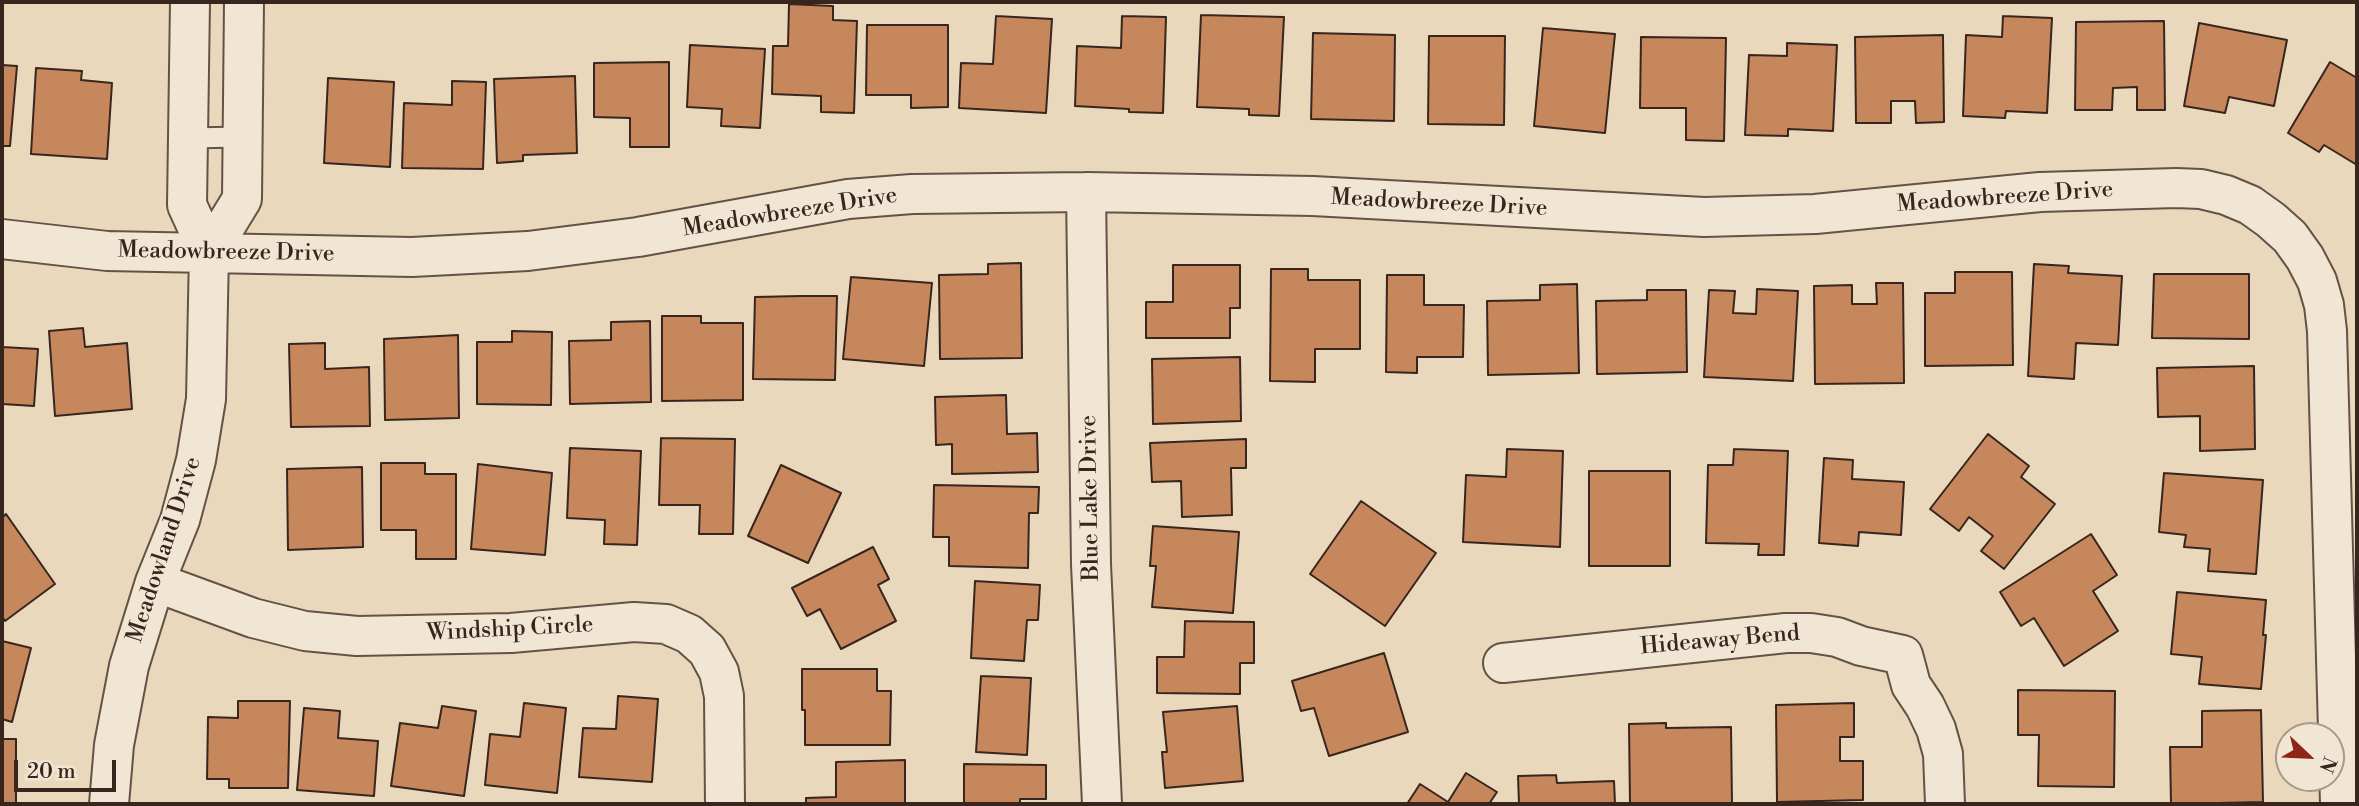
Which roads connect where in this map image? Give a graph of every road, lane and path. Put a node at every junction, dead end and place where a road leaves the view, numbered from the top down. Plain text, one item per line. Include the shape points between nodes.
1 (190, 2) edge
2 (244, 2) edge
3 (242, 137) junction
4 (188, 138) junction
5 (1086, 192) junction
6 (2, 239) edge
7 (209, 253) junction
8 (155, 582) junction
9 (1503, 663) dead end
10 (109, 804) edge
11 (725, 804) edge
12 (1102, 804) edge
13 (1945, 804) edge
14 (2340, 804) edge

1 - 4 street, Meadowland Drive
2 - 3 street
3 - 4 lane
3 - 7 street via 242,199
4 - 7 street, Meadowland Drive via 187,205
5 - 7 street, Meadowbreeze Drive via 848,199 638,237 528,251 412,257
5 - 12 street, Blue Lake Drive via 1091,564
5 - 14 street, Meadowbreeze Drive via 1312,196 1704,217 1815,214 2039,192 2176,188 2201,189 2250,205 2290,237 2305,258 2324,305
6 - 7 street, Meadowbreeze Drive via 107,251
7 - 8 street, Meadowland Drive via 206,400 180,520
8 - 10 street, Meadowland Drive via 128,666
8 - 11 street, Windship Circle via 253,618 305,631 357,636 666,624 707,650 719,672 724,696
9 - 13 street, Hideaway Bend via 1786,633 1811,633 1903,655 1911,685 1936,729 1943,754

